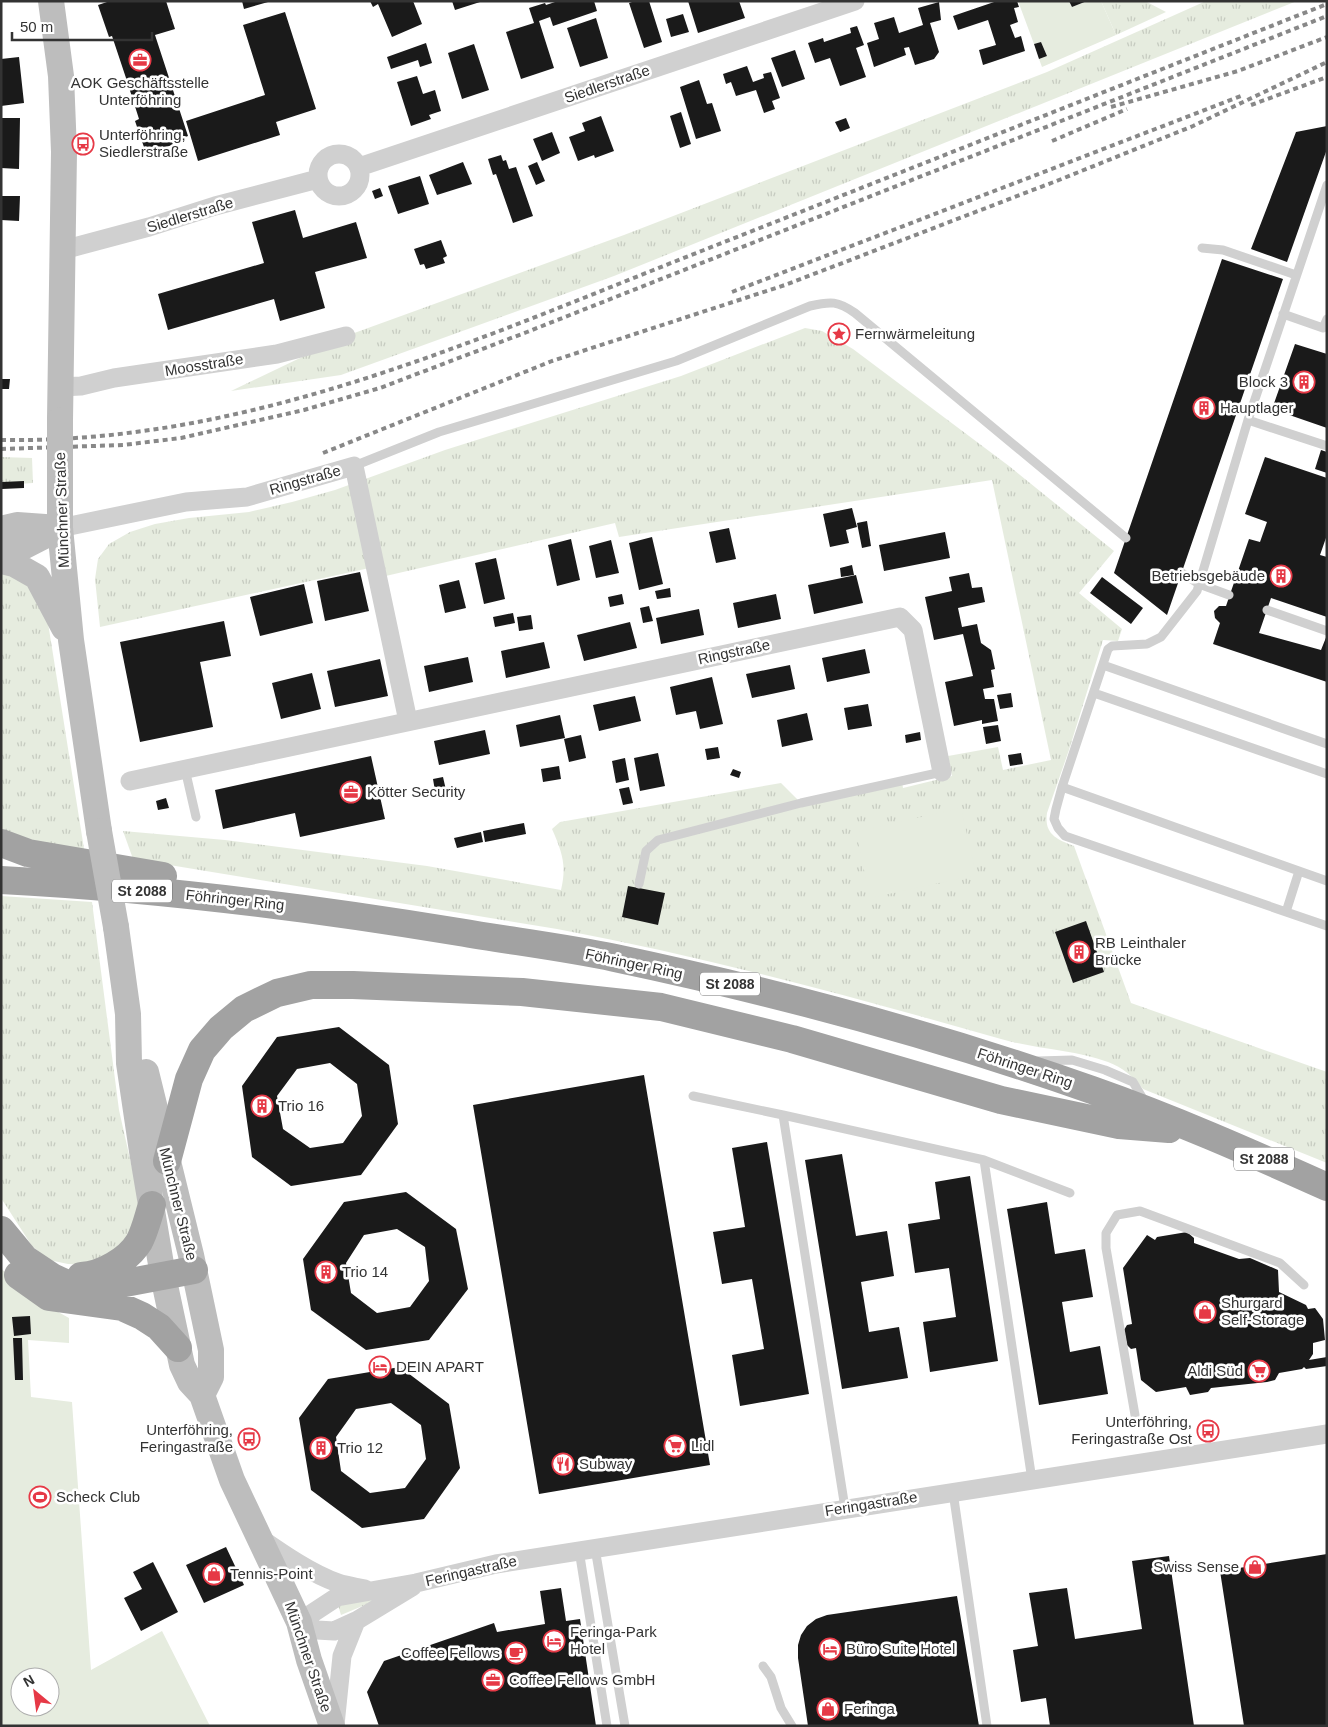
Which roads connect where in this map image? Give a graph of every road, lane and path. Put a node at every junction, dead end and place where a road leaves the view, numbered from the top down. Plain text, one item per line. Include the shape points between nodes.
1 (51, 1) edge
2 (855, 1) edge
3 (359, 167) junction
4 (318, 179) junction
5 (1327, 185) edge
6 (1202, 248) dead end
7 (63, 250) junction
8 (1296, 275) junction
9 (1283, 314) junction
10 (1327, 319) edge
11 (346, 336) dead end
12 (60, 387) junction
13 (1248, 420) junction
14 (1327, 446) edge
15 (354, 466) junction
16 (60, 528) junction
17 (1, 529) edge
18 (1126, 538) dead end
19 (1, 550) edge
20 (1, 561) edge
21 (1182, 573) dead end
22 (1199, 584) junction
23 (1229, 595) dead end
24 (1267, 610) dead end
25 (1327, 631) edge
26 (71, 640) junction
27 (1102, 665) junction
28 (1094, 693) junction
29 (408, 721) junction
30 (1327, 744) edge
31 (185, 769) junction
32 (942, 772) joint
33 (1327, 774) edge
34 (130, 781) dead end
35 (1062, 787) junction
36 (196, 817) dead end
37 (1, 844) edge
38 (1299, 872) junction
39 (1, 880) edge
40 (1327, 881) edge
41 (40, 882) junction
42 (639, 884) dead end
43 (1, 886) edge
44 (244, 900) junction
45 (1286, 912) junction
46 (1327, 926) edge
47 (128, 1014) junction
48 (693, 1096) dead end
49 (783, 1115) junction
50 (1200, 1132) junction
51 (167, 1160) junction
52 (984, 1160) junction
53 (1327, 1187) edge
54 (1070, 1193) dead end
55 (152, 1205) junction
56 (1, 1230) edge
57 (1, 1255) edge
58 (194, 1270) junction
59 (163, 1276) junction
60 (52, 1277) junction
61 (1304, 1285) dead end
62 (178, 1348) junction
63 (202, 1395) junction
64 (1135, 1415) dead end
65 (1327, 1434) edge
66 (1032, 1480) junction
67 (953, 1492) junction
68 (845, 1508) junction
69 (256, 1535) junction
70 (587, 1549) junction
71 (416, 1583) junction
72 (374, 1590) junction
73 (356, 1621) junction
74 (299, 1622) junction
75 (764, 1666) dead end
76 (333, 1726) edge
77 (607, 1726) edge
78 (625, 1726) edge
79 (792, 1726) edge
80 (987, 1726) edge

1 - 7 main road, Münchner Straße via 61,76
2 - 3 street, Siedlerstraße
3 - 4 street via 350,156 336,154 324,160
3 - 4 street via 356,187 345,195 331,194
4 - 7 street, Siedlerstraße
5 - 8 lane
6 - 8 lane via 1223,250
7 - 12 main road, Münchner Straße
8 - 9 lane
9 - 10 lane via 1323,328
9 - 13 lane
11 - 12 street, Moosstraße via 277,354
12 - 16 main road, Münchner Straße, bridge
13 - 14 lane
13 - 22 lane
15 - 16 street, Ringstraße via 247,497 186,502
15 - 18 lane via 439,432 676,361 827,302 842,304 855,313
15 - 29 street, Ringstraße
16 - 17 main road via 17,525
16 - 19 main road via 21,548
16 - 26 main road, Münchner Straße
20 - 26 main road via 14,564 37,577
21 - 22 lane
22 - 23 lane
22 - 27 lane via 1197,592 1161,637 1146,644 1112,646
24 - 25 lane
26 - 47 main road, Münchner Straße, bridge
27 - 28 lane
27 - 30 lane
28 - 33 lane
28 - 35 lane
29 - 31 street, Ringstraße
29 - 32 street, Ringstraße via 900,617 913,630
31 - 34 street, Ringstraße
31 - 36 lane
32 - 42 lane via 801,803 658,840 646,851
35 - 38 lane
35 - 45 lane via 1054,819 1065,836
37 - 44 highway via 28,853 176,878
38 - 40 lane
38 - 45 lane
39 - 41 highway, Föhringer Ring / St 2088
41 - 43 highway
41 - 44 highway, Föhringer Ring / St 2088
44 - 50 highway, Föhringer Ring / St 2088 via 612,958 730,984 849,1014 1007,1062 1092,1090
45 - 46 lane
47 - 51 main road, Münchner Straße
47 - 55 main road, Münchner Straße via 129,1063
48 - 49 lane
49 - 52 lane
49 - 68 lane
50 - 51 highway via 1119,1125 1001,1100 792,1039 661,1007 522,992 311,985 277,993 244,1009 220,1028 202,1050 189,1079
50 - 53 highway, Föhringer Ring / St 2088
51 - 58 main road, Münchner Straße
52 - 54 lane
52 - 66 lane
55 - 59 main road, Münchner Straße
55 - 60 highway via 139,1242 117,1265 90,1276
56 - 60 highway via 25,1259
57 - 62 highway via 12,1271 50,1297 122,1307 159,1327
58 - 59 highway
58 - 63 main road, Münchner Straße via 211,1350 211,1377
59 - 60 highway via 104,1287 76,1288
59 - 62 main road, Münchner Straße
61 - 64 lane via 1280,1264 1140,1210 1117,1216 1106,1232 1106,1248
62 - 63 main road, Münchner Straße via 190,1382
63 - 69 main road, Münchner Straße via 232,1480
65 - 66 street, Feringastraße
66 - 67 street, Feringastraße
67 - 68 street, Feringastraße
67 - 80 lane via 953,1520
68 - 70 street, Feringastraße
69 - 72 street, Feringastraße via 338,1583
69 - 74 main road, Münchner Straße
70 - 71 street, Feringastraße via 474,1568
70 - 77 lane
70 - 78 lane
71 - 72 street, Feringastraße
71 - 73 street, Feringastraße
72 - 74 street, Feringastraße via 337,1597
73 - 74 street, Feringastraße via 334,1631 317,1630
73 - 76 street via 342,1656
74 - 76 main road, Münchner Straße
75 - 79 lane

